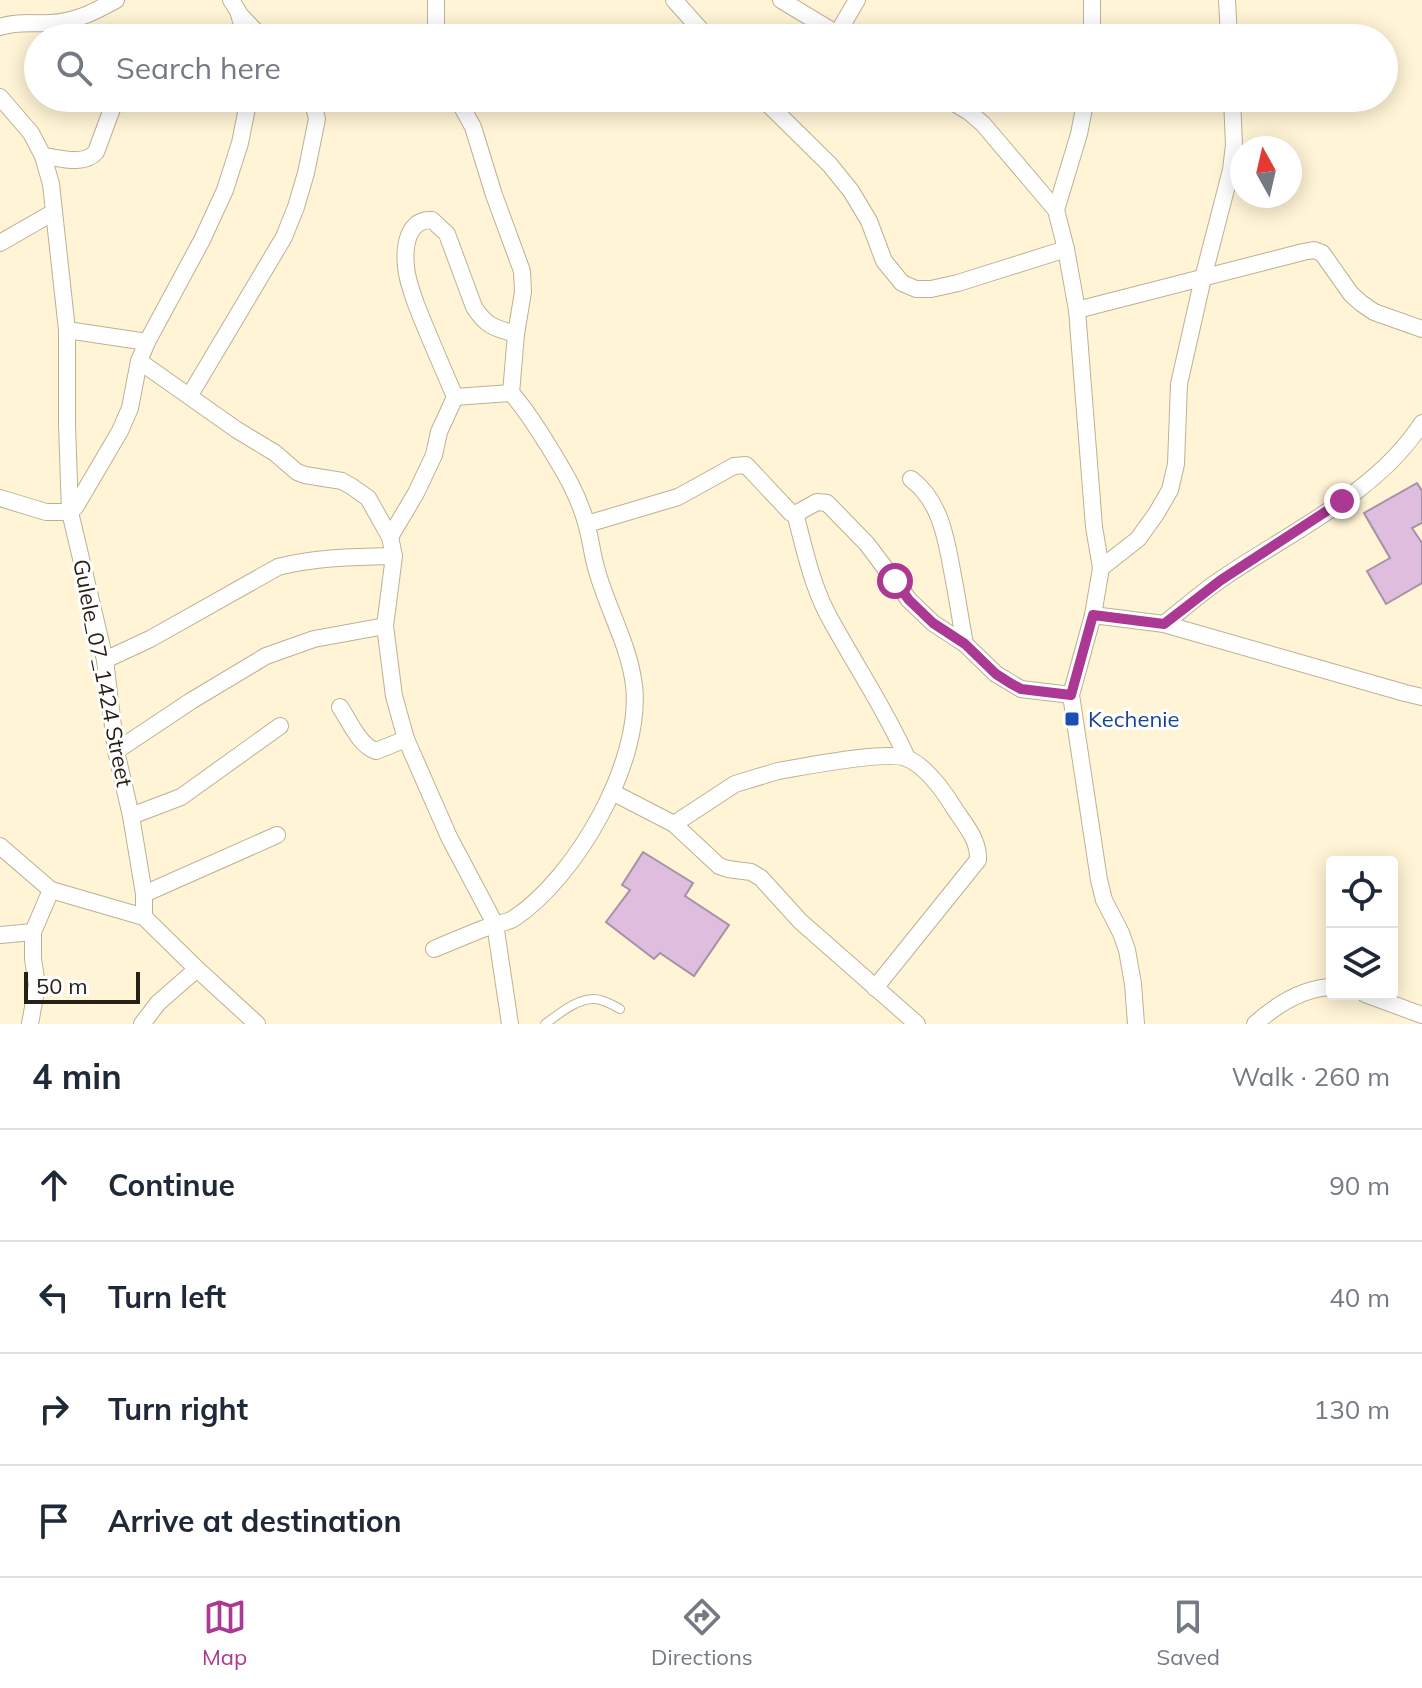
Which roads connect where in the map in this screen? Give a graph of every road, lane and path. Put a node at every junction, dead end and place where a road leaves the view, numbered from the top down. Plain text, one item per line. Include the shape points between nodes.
1 (116, 0) edge
2 (436, 0) edge
3 (674, 0) edge
4 (781, 0) edge
5 (857, 0) edge
6 (1092, 0) edge
7 (1227, 0) edge
8 (234, 6) edge
9 (250, 24) edge
10 (436, 24) edge
11 (695, 24) edge
12 (820, 24) edge
13 (846, 24) edge
14 (1092, 24) edge
15 (1228, 24) edge
16 (0, 27) edge
17 (0, 97) edge
18 (111, 112) edge
19 (246, 112) edge
20 (315, 112) edge
21 (465, 112) edge
22 (776, 112) edge
23 (969, 112) edge
24 (1083, 112) edge
25 (1233, 112) edge
26 (43, 156) junction
27 (1056, 210) junction
28 (54, 212) junction
29 (0, 243) edge
30 (1066, 249) junction
31 (1203, 278) junction
32 (1077, 310) junction
33 (1422, 329) edge
34 (67, 330) junction
35 (516, 334) junction
36 (147, 342) junction
37 (139, 361) junction
38 (511, 393) junction
39 (190, 395) junction
40 (455, 397) junction
41 (1422, 423) edge
42 (911, 479) dead end
43 (0, 498) edge
44 (70, 512) junction
45 (795, 513) junction
46 (587, 524) junction
47 (390, 537) junction
48 (394, 556) junction
49 (1101, 568) junction
50 (1093, 615) junction
51 (1164, 624) junction
52 (385, 626) junction
53 (965, 644) junction
54 (105, 660) junction
55 (1071, 695) junction
56 (1422, 697) edge
57 (340, 707) dead end
58 (280, 726) dead end
59 (406, 739) junction
60 (116, 751) junction
61 (907, 758) junction
62 (612, 792) junction
63 (131, 816) junction
64 (674, 824) junction
65 (277, 835) dead end
66 (0, 846) edge
67 (51, 890) junction
68 (144, 894) junction
69 (144, 917) junction
70 (495, 924) junction
71 (33, 932) junction
72 (0, 935) edge
73 (434, 949) dead end
74 (197, 969) junction
75 (875, 988) junction
76 (1326, 988) edge
77 (1381, 1000) edge
78 (620, 1009) dead end
79 (1422, 1015) edge
80 (30, 1024) edge
81 (142, 1024) edge
82 (257, 1024) edge
83 (510, 1024) edge
84 (545, 1024) edge
85 (917, 1024) edge
86 (1136, 1024) edge
87 (1255, 1024) edge

1 - 16 street via 72,21
2 - 10 street
3 - 11 street
4 - 12 street
5 - 13 street
6 - 14 street
7 - 15 street
8 - 9 street
17 - 26 street, Gulele_07_1424 Street
18 - 26 street via 92,157
19 - 36 street via 225,190
20 - 39 street via 303,184 284,237
21 - 35 street via 522,271
22 - 30 street via 851,191 884,261 902,283 916,289 945,286
23 - 27 street
24 - 27 street
25 - 31 street via 1231,170
26 - 28 street, Gulele_07_1424 Street
27 - 30 street
28 - 29 street
28 - 34 street, Gulele_07_1424 Street
30 - 32 street
31 - 32 street
31 - 33 street via 1314,250 1361,303
31 - 49 street via 1179,384 1170,490 1138,539
32 - 49 street
34 - 36 street
34 - 44 street, Gulele_07_1424 Street
35 - 38 street
35 - 40 street via 490,327 481,318 447,234 432,220 419,222 407,241 406,268
36 - 37 street
37 - 39 street
37 - 44 street via 120,431
38 - 40 street
38 - 46 street via 566,475
39 - 47 street via 297,472 342,481 368,498
40 - 47 street via 434,455
41 - 51 street via 1390,463 1342,501
42 - 53 street via 930,497 946,537
43 - 44 street via 46,512
44 - 54 street, Gulele_07_1424 Street
45 - 46 street via 741,465 678,497
45 - 53 street via 827,503 867,544 909,600
45 - 61 street via 827,612
46 - 62 street via 596,569 624,640 635,687 632,735
47 - 48 street
48 - 52 street
48 - 54 street via 278,567
49 - 50 street
50 - 51 street
50 - 55 street
51 - 56 street
52 - 59 street
52 - 60 street via 314,639 266,656
53 - 55 street via 1021,689
54 - 60 street, Gulele_07_1424 Street
55 - 86 street via 1099,880 1127,950
57 - 59 street via 372,750
58 - 63 street via 181,797
59 - 70 street
60 - 63 street, Gulele_07_1424 Street
61 - 64 street via 890,754 762,775 735,784
61 - 75 street via 950,801 976,841 978,860
62 - 64 street
62 - 70 street via 560,875 520,914
63 - 68 street, Gulele_07_1424 Street
64 - 75 street via 719,866 761,878
65 - 68 street
66 - 67 street
67 - 69 street
67 - 71 street
68 - 69 street, Gulele_07_1424 Street
69 - 74 street
70 - 73 street
70 - 83 street
71 - 72 street
71 - 80 street via 37,985
74 - 81 street
74 - 82 street
75 - 85 street
76 - 87 street via 1300,994
77 - 79 street
78 - 84 lane via 594,999 572,1005

